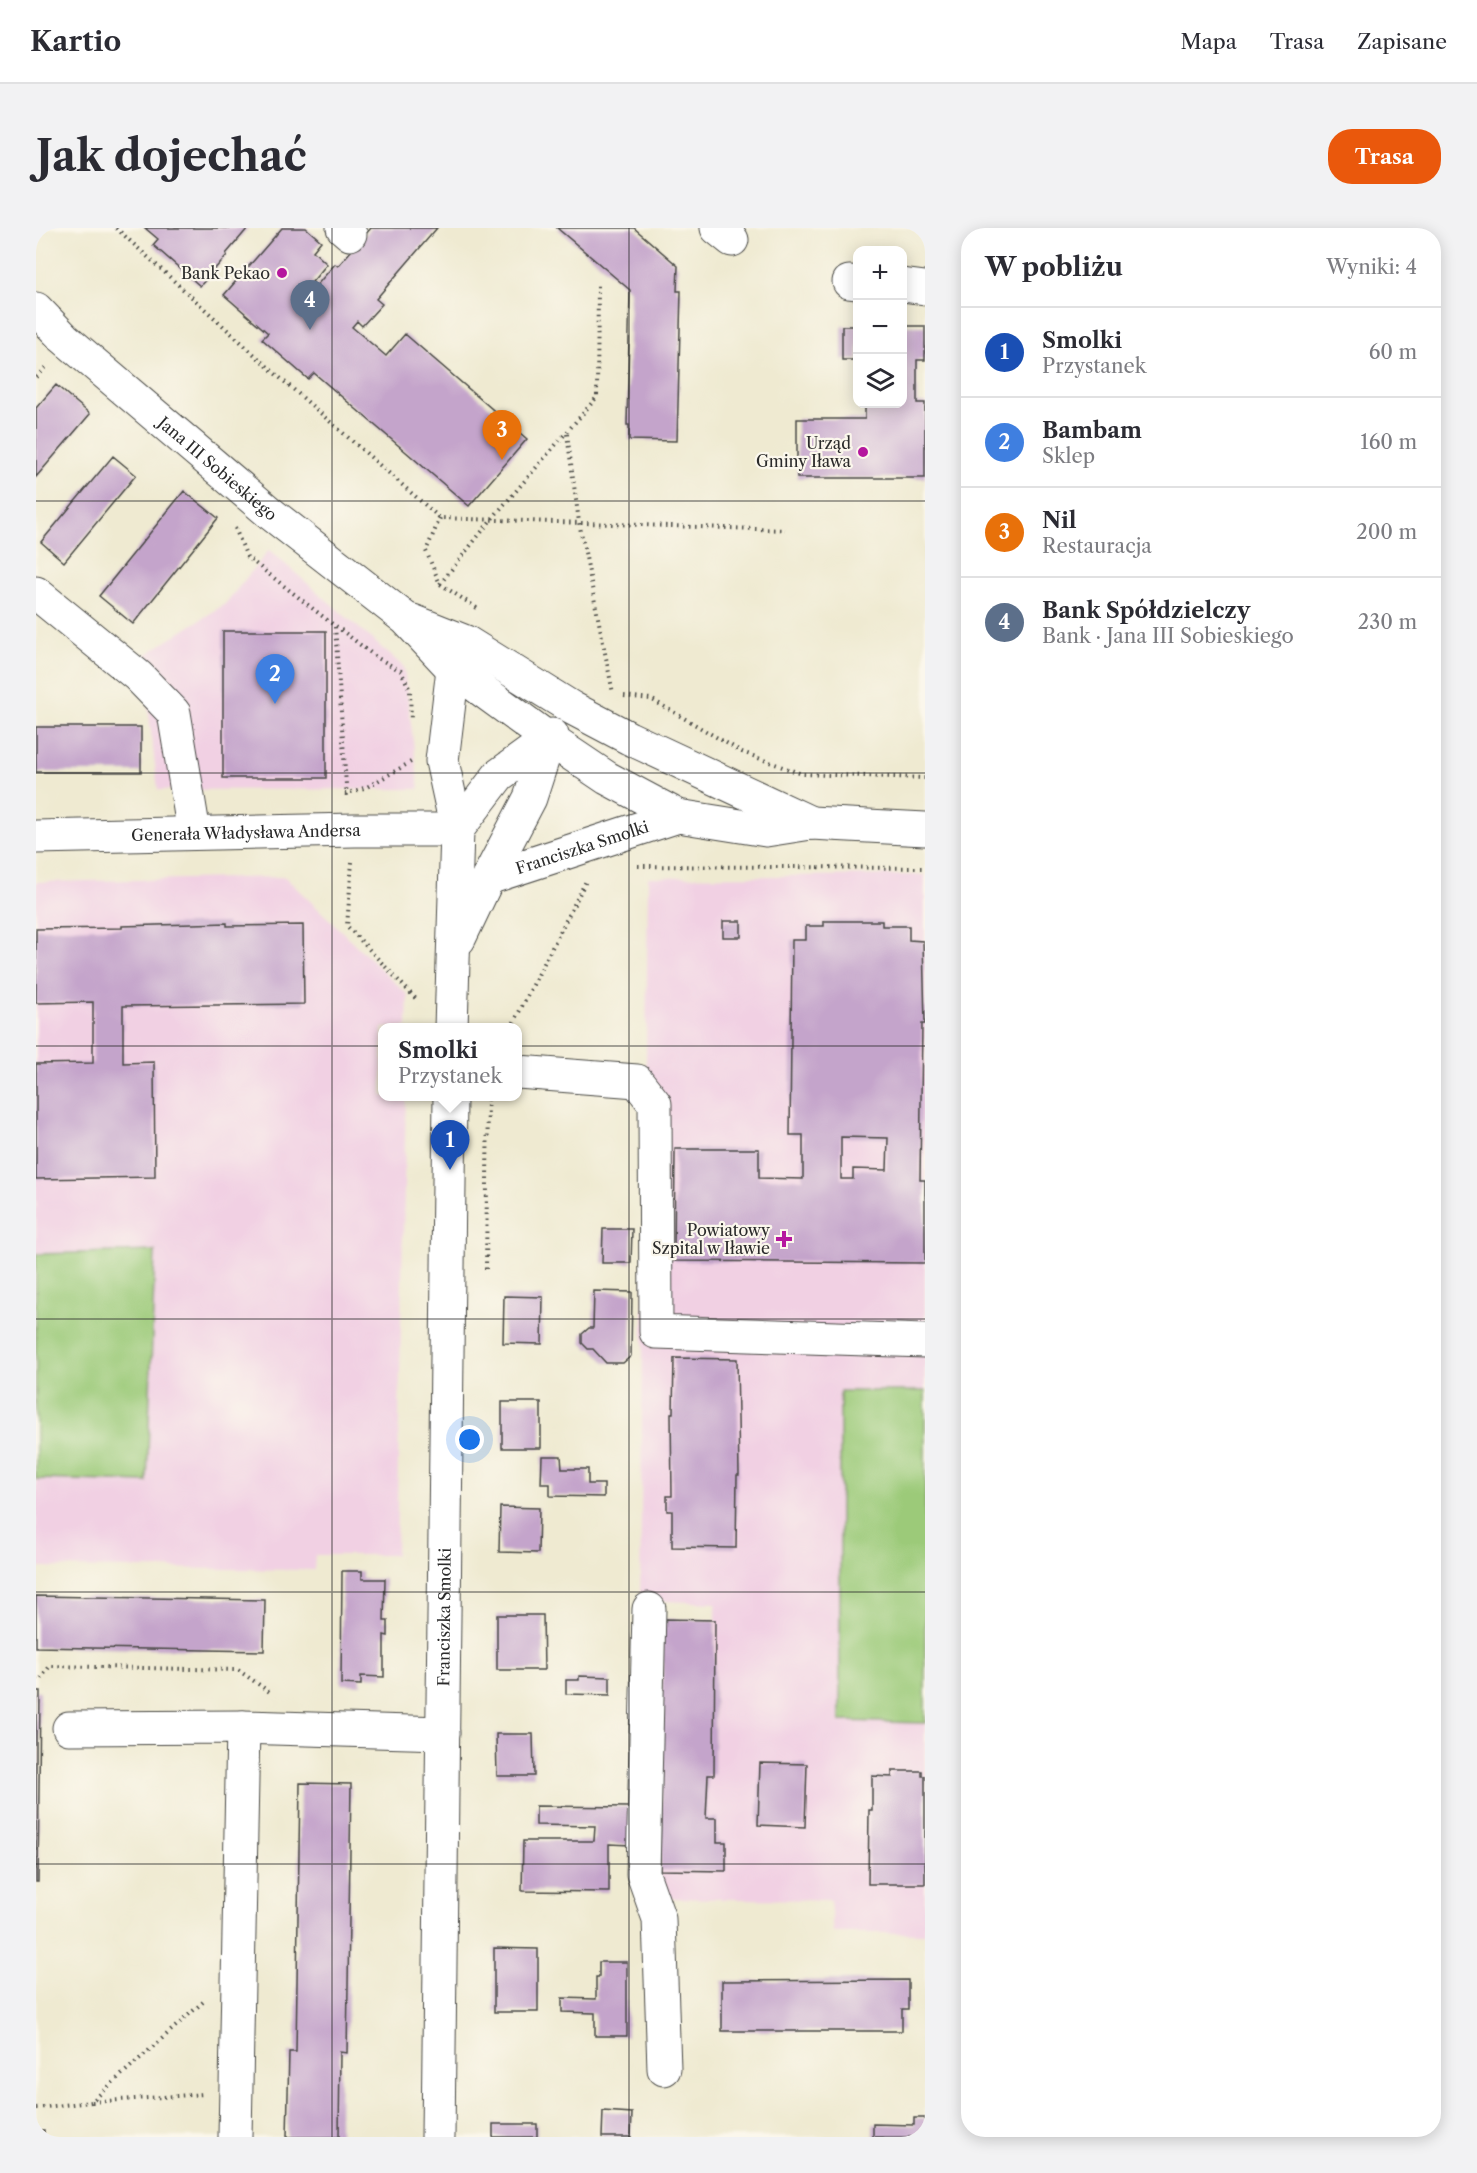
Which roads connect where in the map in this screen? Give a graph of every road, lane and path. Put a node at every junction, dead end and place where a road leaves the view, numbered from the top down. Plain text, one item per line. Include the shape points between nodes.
1 (116, 228) edge
2 (598, 283) dead end
3 (907, 286) edge
4 (925, 288) edge
5 (36, 309) edge
6 (567, 434) junction
7 (440, 518) junction
8 (491, 520) junction
9 (579, 522) junction
10 (234, 526) dead end
11 (784, 530) dead end
12 (440, 584) junction
13 (36, 593) edge
14 (488, 615) dead end
15 (406, 619) junction
16 (335, 626) junction
17 (453, 669) junction
18 (604, 689) dead end
19 (613, 695) junction
20 (572, 708) junction
21 (412, 725) dead end
22 (549, 739) junction
23 (414, 761) dead end
24 (925, 778) edge
25 (345, 794) junction
26 (678, 816) junction
27 (811, 823) junction
28 (925, 829) edge
29 (355, 830) junction
30 (457, 830) junction
31 (194, 833) junction
32 (36, 837) edge
33 (630, 866) dead end
34 (925, 868) edge
35 (589, 876) dead end
36 (488, 878) junction
37 (454, 950) junction
38 (417, 1008) dead end
39 (451, 1023) edge
40 (515, 1023) edge
41 (522, 1072) edge
42 (450, 1101) edge
43 (488, 1101) edge
44 (486, 1269) dead end
45 (925, 1341) edge
46 (649, 1609) dead end
47 (36, 1681) edge
48 (273, 1694) dead end
49 (243, 1727) junction
50 (69, 1728) dead end
51 (442, 1733) junction
52 (238, 1971) junction
53 (664, 2069) dead end
54 (236, 2092) junction
55 (91, 2102) junction
56 (36, 2108) edge
57 (235, 2137) edge
58 (438, 2137) edge

1 - 7 path
2 - 6 path via 597,397
3 - 4 street
5 - 15 street, Jana III Sobieskiego via 64,338 270,513
6 - 8 path
6 - 9 path
7 - 8 path
7 - 12 path via 426,551
8 - 9 path
8 - 12 path
9 - 11 path
9 - 19 path
10 - 16 path via 247,557
12 - 14 path
13 - 31 street via 138,676 174,713
15 - 17 street, Jana III Sobieskiego
15 - 20 street, Jana III Sobieskiego via 466,642
16 - 21 path via 401,671 410,690
16 - 25 path
17 - 22 street, Jana III Sobieskiego
17 - 30 street, Franciszka Smolki via 442,761
18 - 19 path
19 - 24 path via 651,699 742,752 802,774
20 - 22 street, Franciszka Smolki
20 - 27 street
22 - 26 street via 607,778
22 - 30 street, Franciszka Smolki via 499,775
22 - 36 street, Franciszka Smolki via 530,798
23 - 25 path via 367,787
25 - 29 path
26 - 27 street via 766,830
26 - 36 street, Franciszka Smolki
27 - 28 street
29 - 30 street, Generała Władysława Andersa
29 - 31 street, Generała Władysława Andersa
29 - 38 path via 347,926 417,998
30 - 37 street, Franciszka Smolki
31 - 32 street, Generała Władysława Andersa
33 - 34 path
35 - 40 path
36 - 37 street, Franciszka Smolki
37 - 39 street, Franciszka Smolki
41 - 45 street via 637,1081 656,1104 656,1332
42 - 51 street, Franciszka Smolki
43 - 44 path
46 - 53 street via 643,1874 659,1919
47 - 48 path via 50,1666 238,1670
49 - 50 street
49 - 51 street
49 - 52 street
51 - 58 street, Franciszka Smolki
52 - 54 street
52 - 55 path
54 - 55 path
54 - 57 street
55 - 56 path

